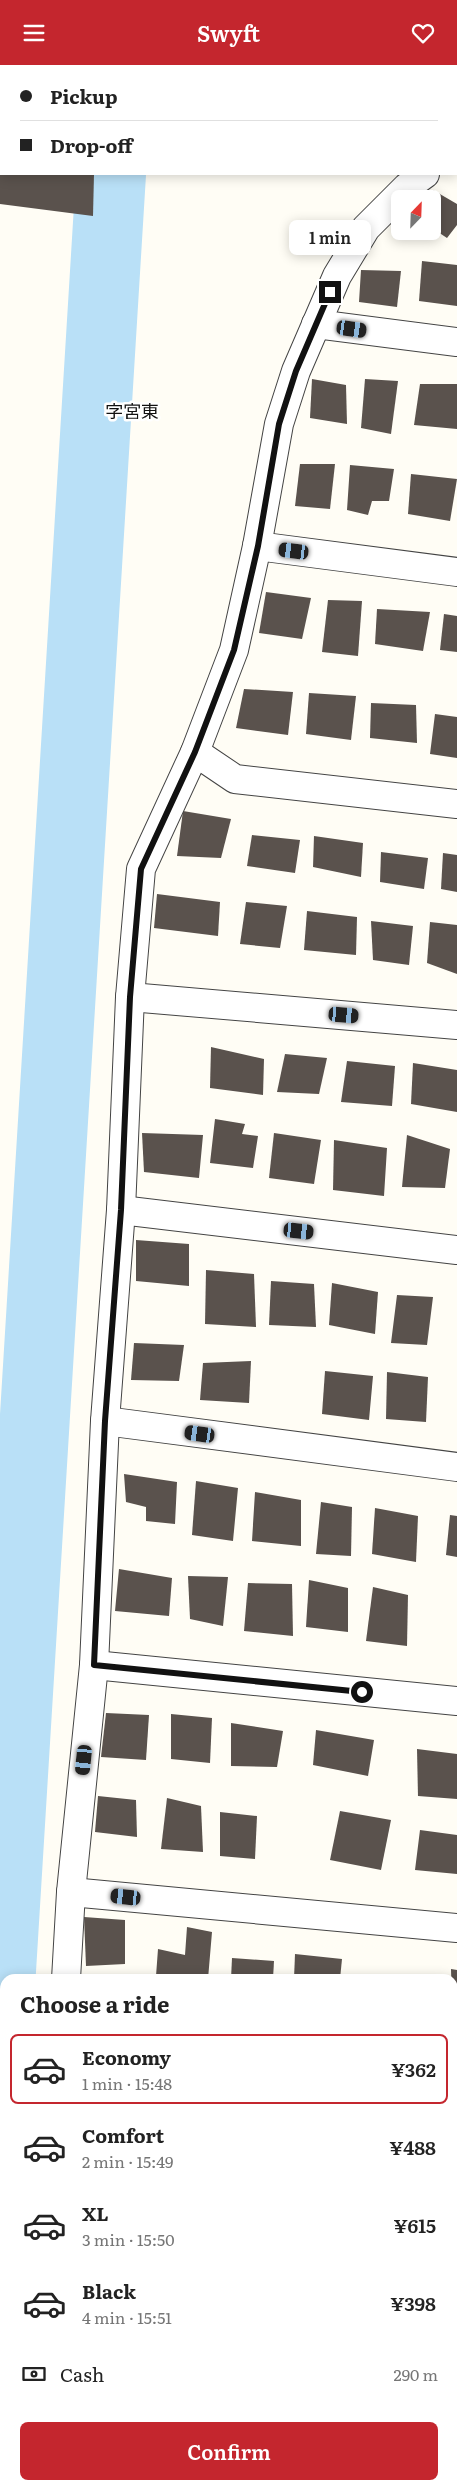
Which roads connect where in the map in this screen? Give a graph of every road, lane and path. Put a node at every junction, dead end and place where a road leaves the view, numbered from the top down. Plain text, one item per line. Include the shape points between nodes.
1 (424, 175) edge
2 (316, 324) junction
3 (457, 342) edge
4 (258, 546) junction
5 (457, 572) edge
6 (195, 752) junction
7 (457, 804) edge
8 (130, 997) junction
9 (457, 1025) edge
10 (121, 1210) junction
11 (457, 1250) edge
12 (105, 1421) junction
13 (457, 1467) edge
14 (94, 1665) junction
15 (457, 1701) edge
16 (71, 1892) junction
17 (457, 1928) edge
18 (66, 1974) edge

1 - 2 street via 366,228 337,276
2 - 3 street
2 - 4 street via 279,424
4 - 5 street
4 - 6 street via 234,650
6 - 7 street via 235,779
6 - 8 street via 141,869
8 - 9 street
8 - 10 street
10 - 11 street
10 - 12 street
12 - 13 street
12 - 14 street
14 - 15 street
14 - 16 street
16 - 17 street
16 - 18 street

